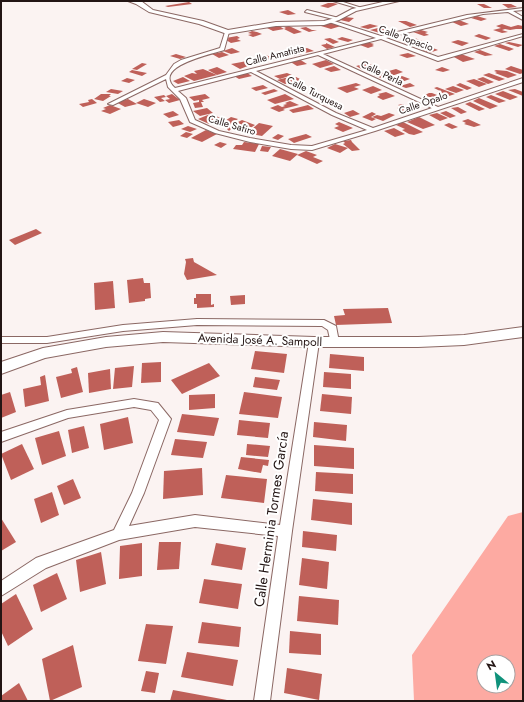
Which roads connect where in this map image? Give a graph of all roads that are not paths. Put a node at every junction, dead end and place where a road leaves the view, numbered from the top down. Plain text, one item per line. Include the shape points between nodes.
1 (131, 1) edge
2 (338, 1) edge
3 (396, 1) edge
4 (360, 8) junction
5 (523, 9) edge
6 (508, 10) junction
7 (307, 11) dead end
8 (334, 20) junction
9 (523, 20) edge
10 (227, 32) junction
11 (523, 35) edge
12 (380, 38) junction
13 (320, 54) junction
14 (251, 70) junction
15 (168, 76) junction
16 (523, 80) edge
17 (174, 90) junction
18 (111, 104) dead end
19 (436, 108) junction
20 (373, 130) junction
21 (328, 143) joint
22 (523, 332) edge
23 (1, 340) edge
24 (314, 342) junction
25 (334, 342) junction
26 (1, 368) edge
27 (1, 437) edge
28 (285, 531) junction
29 (119, 534) junction
30 (1, 589) edge
31 (262, 701) edge

1 - 10 street via 138,2 151,11 201,22
2 - 4 street
3 - 4 street
4 - 8 street
5 - 6 street, Calle Amatista
6 - 9 street
6 - 12 street, Calle Amatista via 467,16
7 - 8 street, Calle Topacio
8 - 10 street via 314,24 276,24
8 - 12 street, Calle Topacio
10 - 15 street via 222,49 180,62
11 - 12 street, Calle Topacio via 438,59
12 - 13 street, Calle Amatista
13 - 14 street, Calle Amatista
13 - 19 street, Calle Perla
14 - 17 street, Calle Amatista
14 - 20 street, Calle Turquesa via 334,114
15 - 17 street, Calle Safiro via 170,86
15 - 18 street
16 - 19 street, Calle Ópalo
17 - 21 street, Calle Safiro via 183,98 192,121 217,132 291,147 312,148
19 - 20 street, Calle Ópalo
20 - 21 street, Calle Ópalo
22 - 25 street, Avenida José A. Sampoll via 464,340
23 - 25 street via 47,340 123,328 196,322 324,323 333,328
24 - 25 street, Avenida José A. Sampoll
24 - 26 street, Avenida José A. Sampoll via 163,337 106,342 43,353
24 - 28 street, Calle Herminia Tormes García
27 - 29 street via 67,414 134,403 154,406 165,419 138,493
28 - 29 street via 195,522
28 - 31 street, Calle Herminia Tormes García
29 - 30 street via 41,563

